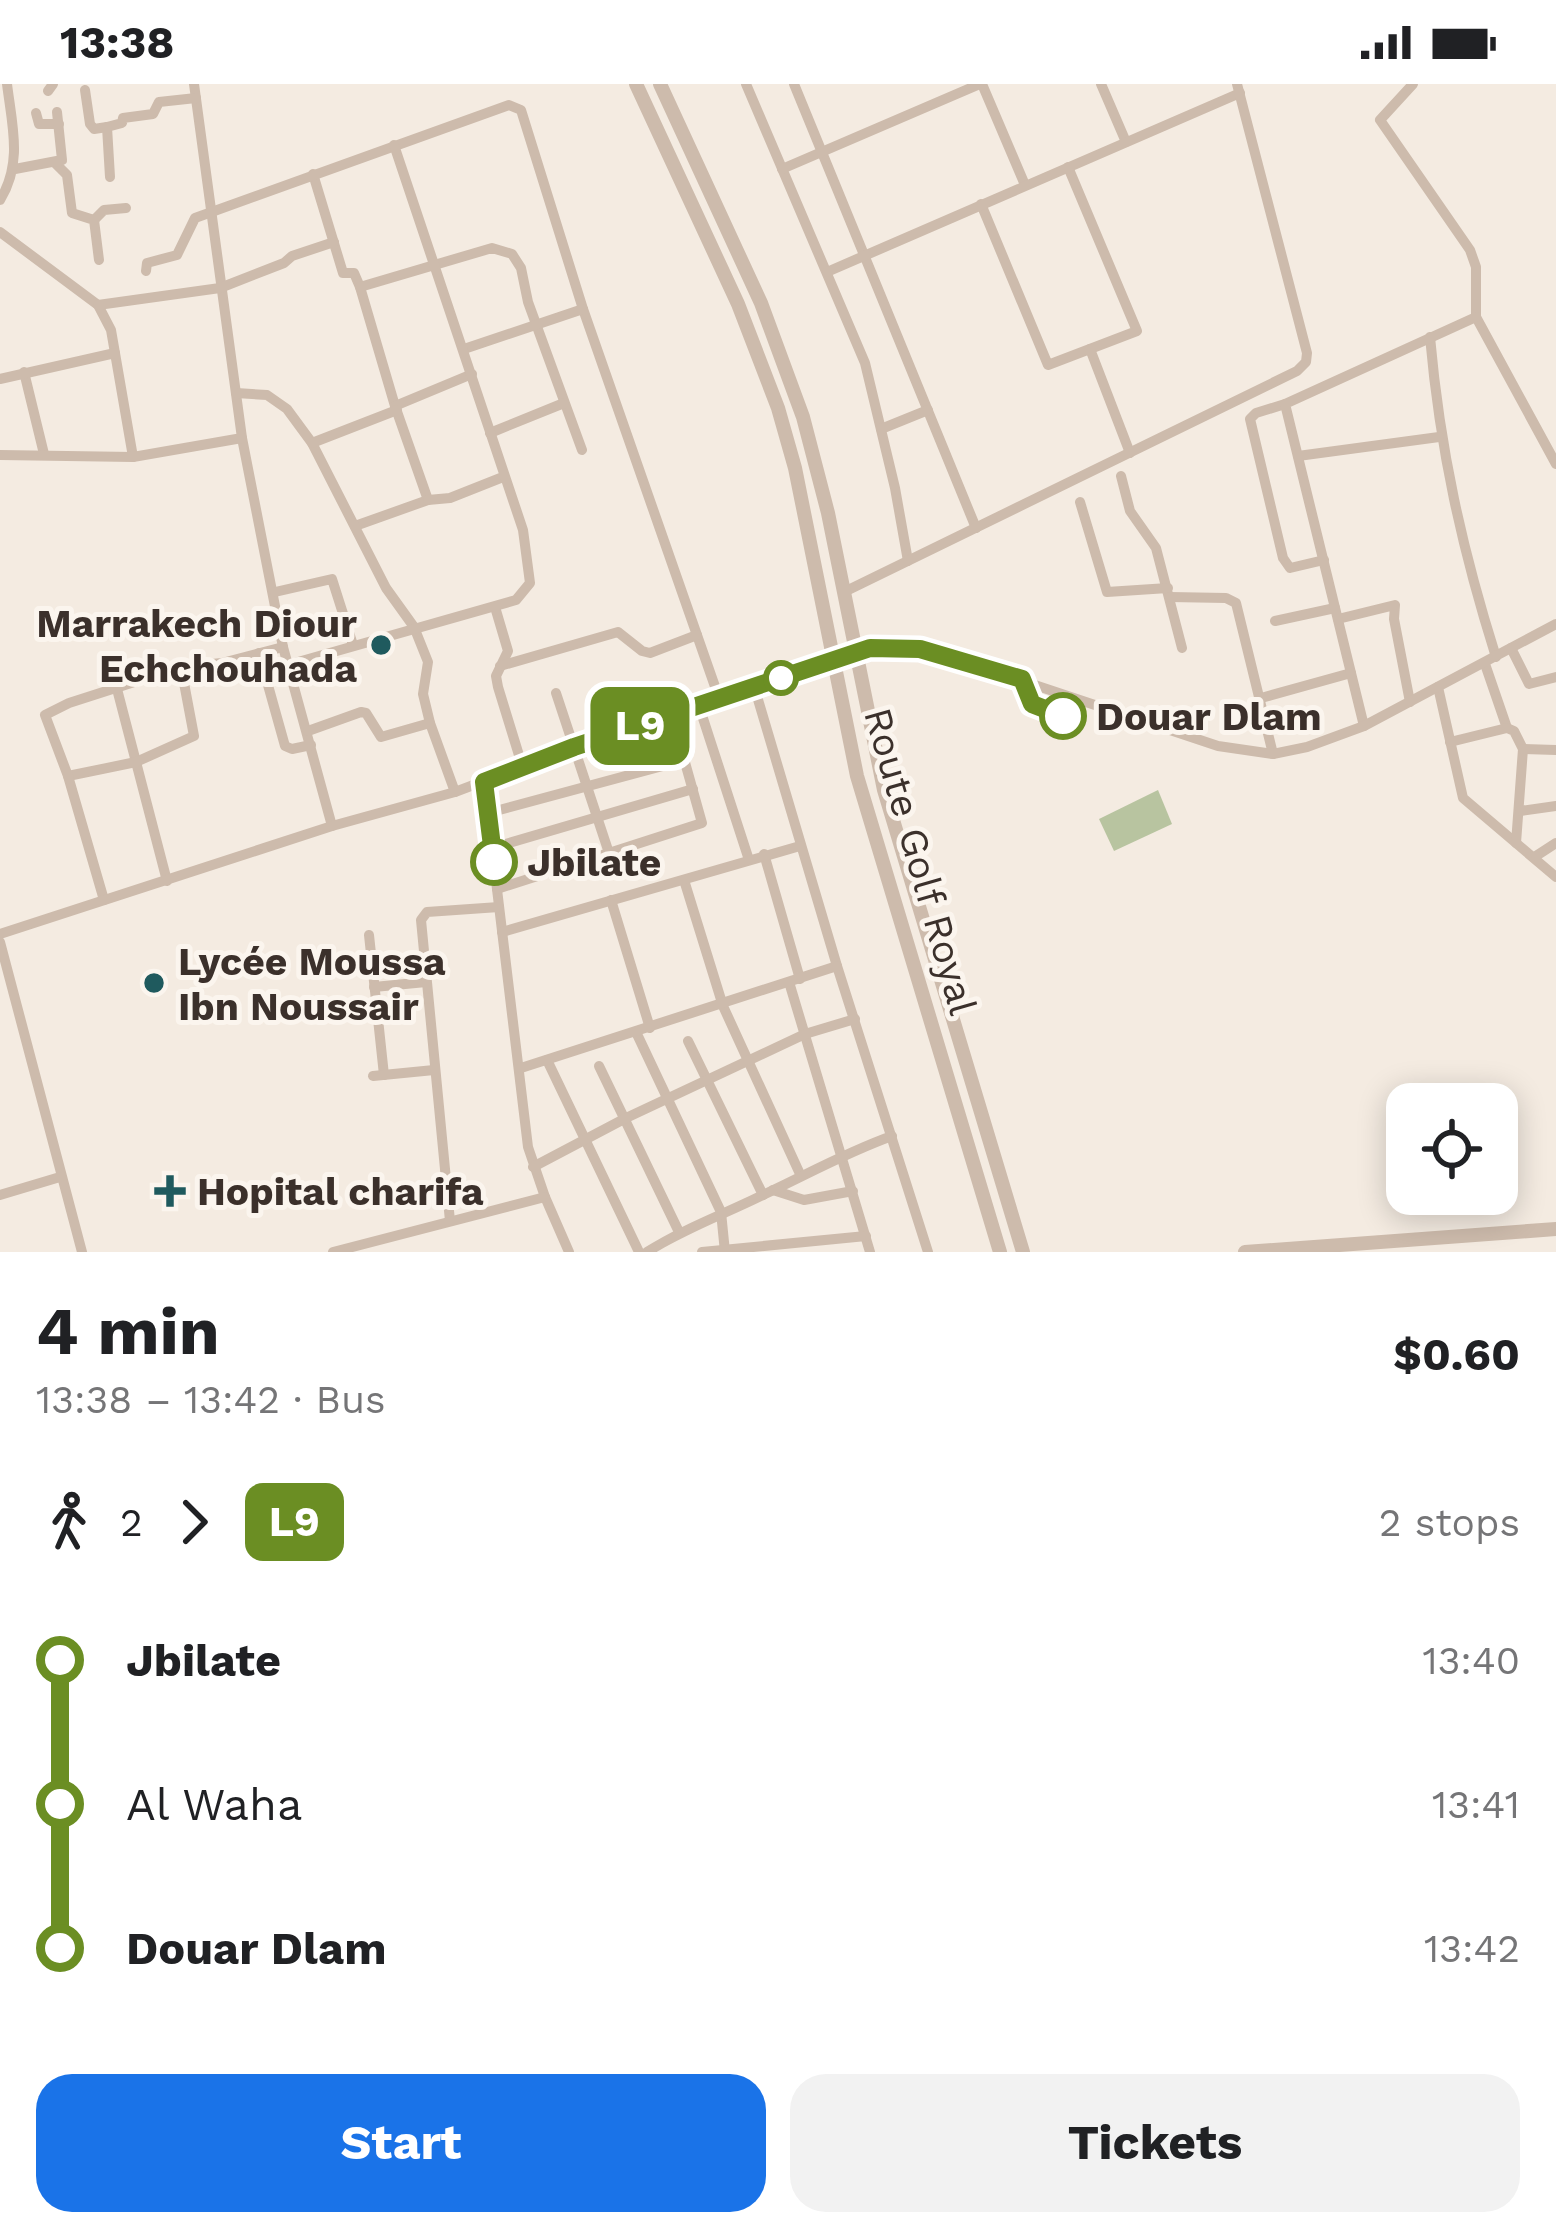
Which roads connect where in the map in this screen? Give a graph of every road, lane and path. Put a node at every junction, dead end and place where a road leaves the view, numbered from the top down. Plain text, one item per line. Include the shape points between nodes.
1 (7, 84) edge
2 (636, 84) edge
3 (660, 84) edge
4 (746, 84) edge
5 (794, 84) edge
6 (933, 84) edge
7 (981, 84) edge
8 (1101, 84) edge
9 (1413, 84) edge
10 (1238, 88) edge
11 (85, 91) dead end
12 (195, 91) edge
13 (940, 101) junction
14 (36, 113) dead end
15 (107, 127) junction
16 (1126, 142) junction
17 (394, 145) junction
18 (822, 151) junction
19 (55, 163) junction
20 (1069, 166) junction
21 (15, 169) junction
22 (782, 169) junction
23 (313, 174) junction
24 (110, 177) dead end
25 (1025, 185) junction
26 (0, 200) edge
27 (981, 204) junction
28 (126, 208) dead end
29 (210, 213) junction
30 (94, 220) junction
31 (0, 232) edge
32 (334, 242) junction
33 (865, 254) junction
34 (99, 260) dead end
35 (435, 266) junction
36 (146, 271) dead end
37 (827, 272) junction
38 (360, 287) junction
39 (220, 288) junction
40 (98, 305) junction
41 (583, 309) junction
42 (1476, 317) junction
43 (536, 324) junction
44 (1430, 337) junction
45 (464, 349) junction
46 (1090, 349) junction
47 (115, 352) junction
48 (24, 372) junction
49 (472, 374) junction
50 (0, 379) edge
51 (236, 393) junction
52 (564, 403) junction
53 (1285, 404) junction
54 (396, 408) junction
55 (928, 410) junction
56 (880, 429) junction
57 (490, 433) junction
58 (1439, 437) junction
59 (242, 438) junction
60 (312, 443) junction
61 (582, 450) dead end
62 (1130, 453) junction
63 (44, 454) junction
64 (0, 455) edge
65 (133, 457) junction
66 (1298, 457) junction
67 (1556, 464) edge
68 (1120, 476) dead end
69 (503, 477) junction
70 (428, 500) junction
71 (1080, 502) dead end
72 (355, 526) junction
73 (976, 528) junction
74 (1324, 560) junction
75 (908, 561) junction
76 (275, 592) junction
77 (844, 592) junction
78 (1169, 592) junction
79 (495, 607) junction
80 (1336, 614) junction
81 (1275, 621) dead end
82 (1556, 623) edge
83 (414, 627) junction
84 (697, 635) junction
85 (353, 645) junction
86 (284, 647) junction
87 (1182, 648) dead end
88 (1511, 648) junction
89 (856, 652) junction
90 (259, 653) junction
91 (1490, 660) junction
92 (835, 662) junction
93 (291, 664) junction
94 (500, 666) junction
95 (181, 667) junction
96 (1351, 673) junction
97 (1556, 677) edge
98 (754, 686) junction
99 (1438, 687) junction
100 (117, 688) junction
101 (556, 693) dead end
102 (718, 698) junction
103 (1261, 698) junction
104 (1410, 702) junction
105 (699, 706) junction
106 (672, 716) junction
107 (430, 723) junction
108 (1364, 726) junction
109 (1507, 728) junction
110 (308, 730) junction
111 (1450, 742) junction
112 (311, 745) junction
113 (574, 747) junction
114 (1523, 749) junction
115 (1556, 750) edge
116 (1274, 754) junction
117 (685, 760) junction
118 (136, 762) junction
119 (522, 766) junction
120 (68, 776) junction
121 (484, 782) junction
122 (588, 785) junction
123 (694, 789) junction
124 (455, 792) junction
125 (1556, 806) edge
126 (1520, 811) junction
127 (488, 813) junction
128 (597, 817) junction
129 (332, 826) junction
130 (1516, 843) junction
131 (1556, 843) edge
132 (800, 846) junction
133 (492, 848) junction
134 (609, 853) junction
135 (764, 854) junction
136 (1536, 856) junction
137 (748, 860) junction
138 (1556, 877) edge
139 (167, 880) junction
140 (684, 880) junction
141 (497, 889) junction
142 (104, 900) junction
143 (611, 900) junction
144 (499, 907) junction
145 (502, 932) junction
146 (369, 935) dead end
147 (0, 938) edge
148 (837, 966) junction
149 (794, 981) junction
150 (426, 982) junction
151 (374, 987) junction
152 (723, 1006) junction
153 (855, 1019) junction
154 (650, 1028) junction
155 (636, 1032) junction
156 (806, 1034) junction
157 (688, 1041) dead end
158 (547, 1060) junction
159 (749, 1062) junction
160 (599, 1066) dead end
161 (521, 1068) junction
162 (434, 1070) junction
163 (708, 1081) junction
164 (665, 1101) junction
165 (626, 1118) junction
166 (892, 1136) junction
167 (586, 1140) junction
168 (842, 1154) junction
169 (533, 1167) junction
170 (800, 1174) junction
171 (60, 1177) junction
172 (853, 1191) junction
173 (768, 1192) junction
174 (0, 1195) edge
175 (545, 1197) junction
176 (721, 1212) junction
177 (450, 1221) junction
178 (1556, 1229) edge
179 (679, 1232) junction
180 (866, 1236) junction
181 (725, 1251) edge
182 (82, 1252) edge
183 (333, 1252) edge
184 (569, 1252) edge
185 (643, 1252) edge
186 (701, 1252) edge
187 (871, 1252) edge
188 (928, 1252) edge
189 (1000, 1252) edge
190 (1023, 1252) edge
191 (1245, 1252) edge

1 - 21 street
2 - 92 street, Route Golf Royal via 778,408
3 - 77 street, Route Golf Royal via 796,398
4 - 22 street
5 - 18 street
6 - 13 street
7 - 13 street
7 - 25 street
8 - 16 street
9 - 42 street via 1380,120 1471,250
10 - 16 street
10 - 62 street via 1306,362
11 - 15 street via 90,124
12 - 15 street
12 - 29 street
13 - 18 street
14 - 19 street via 40,124 58,118 62,160
15 - 24 street
16 - 20 street
17 - 23 street
17 - 35 street
17 - 41 street via 509,105 521,110
18 - 22 street
18 - 33 street
19 - 21 street
19 - 30 street via 67,175 72,212
20 - 25 street
20 - 46 street via 1137,331
21 - 26 street
22 - 37 street
23 - 29 street
23 - 32 street
25 - 27 street
27 - 33 street
27 - 46 street via 1048,365
28 - 30 street
29 - 36 street via 195,218 177,255 147,263
29 - 39 street
30 - 34 street
31 - 40 street
32 - 38 street via 343,272 354,273
32 - 39 street
33 - 37 street
33 - 55 street
35 - 38 street
35 - 43 street via 486,249 507,251 521,268
35 - 45 street
37 - 56 street via 865,363
38 - 54 street
39 - 40 street
39 - 51 street
40 - 47 street
41 - 43 street
41 - 84 street
42 - 44 street
42 - 67 street
43 - 45 street
43 - 52 street
44 - 53 street
44 - 58 street
45 - 49 street
46 - 62 street
47 - 48 street
47 - 65 street
48 - 50 street
48 - 63 street
49 - 54 street
49 - 57 street
51 - 59 street
51 - 60 street via 281,402
52 - 57 street
52 - 61 street
53 - 66 street
53 - 74 street via 1250,419 1282,558 1290,568
54 - 60 street
54 - 70 street
55 - 56 street
55 - 73 street
56 - 75 street
57 - 69 street
58 - 66 street
58 - 91 street
59 - 65 street
59 - 76 street
60 - 72 street
62 - 73 street
63 - 64 street
63 - 65 street
66 - 74 street
68 - 78 street
69 - 70 street
69 - 79 street via 531,573 525,594
70 - 72 street
71 - 78 street via 1107,592
72 - 83 street
73 - 75 street
74 - 80 street
75 - 77 street
76 - 85 street via 332,579
76 - 86 street
77 - 89 street, Route Golf Royal
78 - 87 street
78 - 103 street via 1237,603
79 - 83 street
79 - 94 street via 508,651
80 - 81 street
80 - 96 street
80 - 104 street via 1395,605
82 - 88 street
83 - 85 street
83 - 107 street via 428,662 423,694
84 - 94 street via 650,653 618,632
84 - 102 street
85 - 93 street
86 - 90 street
86 - 93 street
88 - 91 street
88 - 97 street via 1529,684
89 - 92 street
89 - 116 street via 895,646 939,653 1218,746
89 - 190 street, Route Golf Royal via 884,790
90 - 95 street
90 - 112 street via 285,746
91 - 99 street
91 - 109 street
92 - 98 street
92 - 189 street, Route Golf Royal via 856,776
93 - 110 street
94 - 119 street via 498,687
95 - 100 street
95 - 118 street via 194,736
96 - 103 street
96 - 108 street
98 - 102 street
98 - 132 street
99 - 104 street
99 - 111 street
100 - 118 street
100 - 120 street via 45,715
101 - 113 street
102 - 105 street
103 - 116 street
104 - 108 street
105 - 106 street
105 - 137 street
106 - 113 street
106 - 117 street
107 - 110 street via 381,736 364,712
107 - 124 street
108 - 116 street
109 - 111 street
109 - 114 street
110 - 112 street
111 - 130 street via 1463,798
112 - 129 street
113 - 119 street
113 - 122 street
114 - 115 street
114 - 126 street
117 - 122 street
117 - 123 street
118 - 120 street
118 - 139 street
119 - 121 street
120 - 142 street
121 - 124 street
121 - 127 street
122 - 127 street
122 - 128 street
123 - 128 street
123 - 134 street via 701,824
124 - 129 street
125 - 126 street
126 - 130 street
127 - 133 street
128 - 133 street
128 - 134 street
129 - 139 street
130 - 136 street
131 - 136 street
132 - 135 street
132 - 148 street
133 - 141 street
134 - 141 street
135 - 137 street
135 - 149 street
136 - 138 street
137 - 140 street
139 - 142 street
140 - 143 street
140 - 152 street
141 - 144 street
142 - 147 street
143 - 145 street
143 - 154 street
144 - 145 street
144 - 150 street via 423,914
145 - 161 street
146 - 151 street
147 - 171 street
148 - 149 street
148 - 153 street
149 - 152 street
149 - 156 street
150 - 151 street
150 - 162 street
151 - 162 street via 379,1075
152 - 154 street
152 - 159 street
153 - 156 street
153 - 166 street
154 - 155 street
155 - 158 street
155 - 164 street
156 - 159 street
156 - 168 street
157 - 163 street
158 - 161 street
158 - 167 street
159 - 163 street
159 - 170 street
160 - 165 street
161 - 169 street
162 - 177 street
163 - 164 street
163 - 173 street
164 - 165 street
164 - 176 street
165 - 167 street
165 - 179 street
166 - 168 street
166 - 188 street
167 - 169 street
167 - 185 street
168 - 170 street
168 - 172 street
169 - 175 street
170 - 173 street
171 - 174 street
171 - 182 street
172 - 173 street via 805,1200
172 - 180 street
173 - 176 street
175 - 177 street
175 - 184 street
176 - 179 street
176 - 181 street
177 - 183 street
178 - 191 street
179 - 185 street
180 - 181 street
180 - 187 street
181 - 186 street

